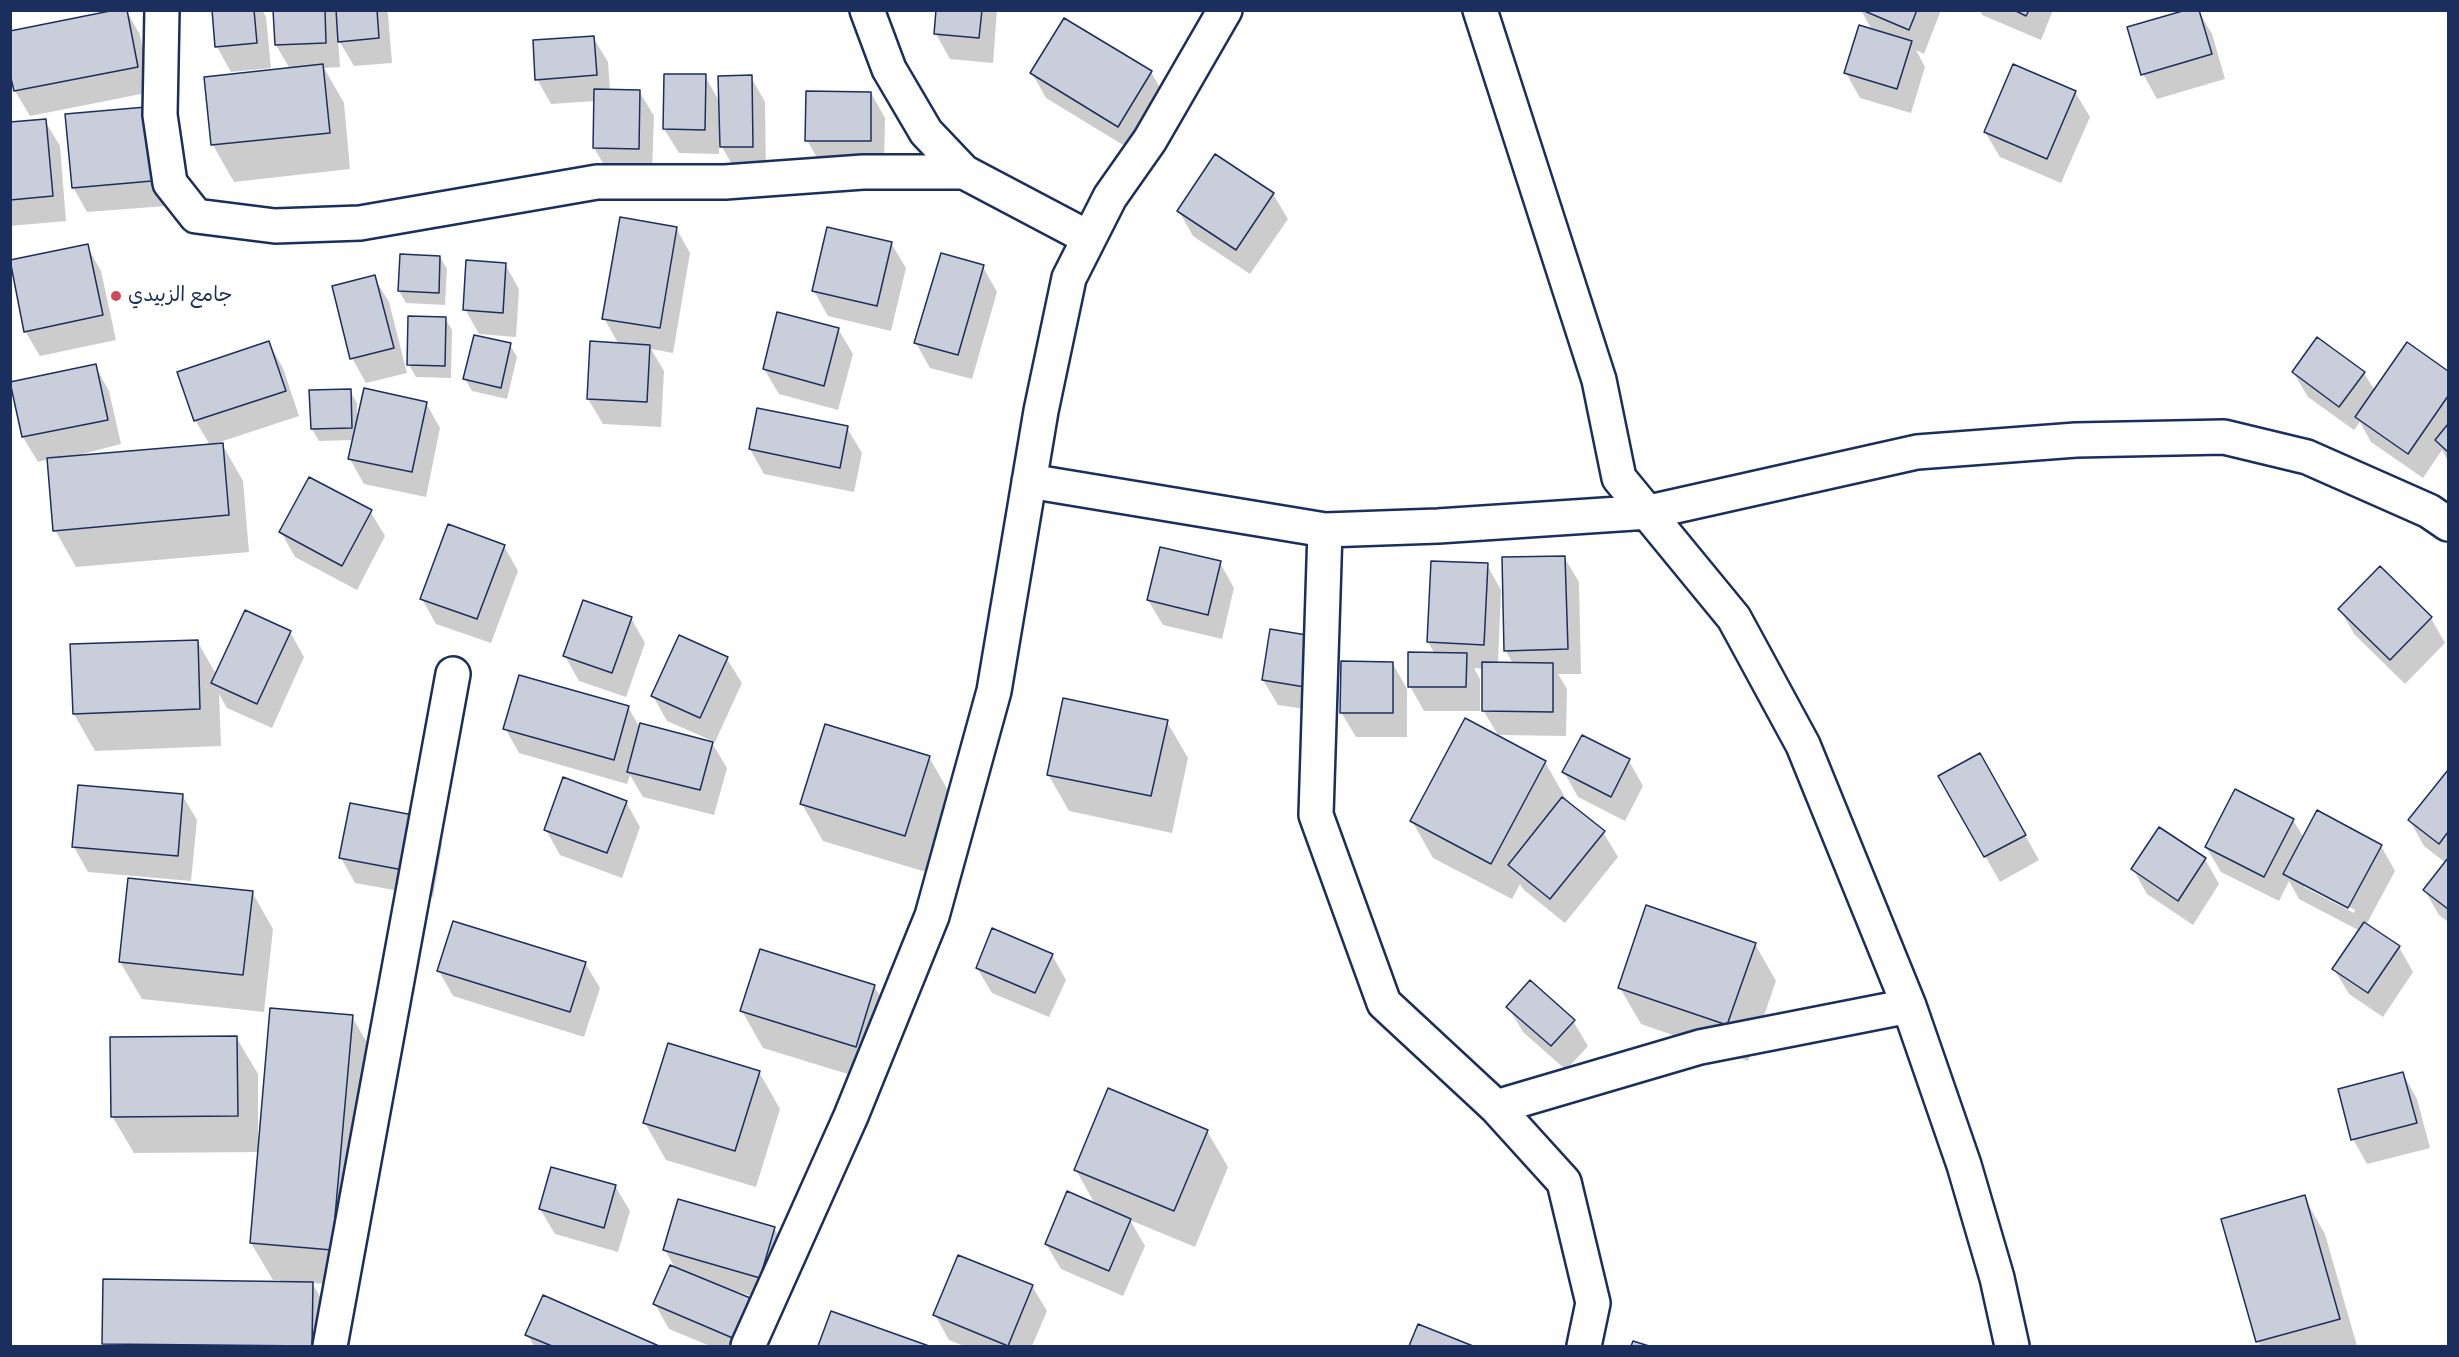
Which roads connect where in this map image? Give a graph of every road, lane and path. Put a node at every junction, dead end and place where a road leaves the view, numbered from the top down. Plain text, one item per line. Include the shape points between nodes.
1 (162, 10) edge
2 (867, 10) edge
3 (1224, 10) edge
4 (1480, 10) edge
5 (964, 172) junction
6 (1089, 238) junction
7 (1029, 480) junction
8 (1649, 512) junction
9 (2448, 524) edge
10 (1325, 530) junction
11 (453, 675) dead end
12 (1909, 1006) junction
13 (1496, 1107) junction
14 (330, 1347) edge
15 (748, 1347) edge
16 (1584, 1347) edge
17 (2012, 1347) edge

1 - 5 street via 160,115 170,183 196,216 275,226 360,224 597,182 725,182 863,172
2 - 5 street via 889,69 926,132
3 - 6 street
4 - 8 street via 1599,380 1619,478
5 - 6 street
6 - 7 street via 1069,278
7 - 10 street
7 - 15 street via 994,691 932,916 851,1116
8 - 9 street via 1917,452 2076,440 2223,437 2307,457 2429,511
8 - 10 street
8 - 12 street via 1734,618 1803,745
10 - 13 street via 1316,815 1384,1004
11 - 14 street
12 - 13 street via 1700,1047
12 - 17 street via 1964,1165 1997,1278
13 - 16 street via 1564,1182 1593,1303

